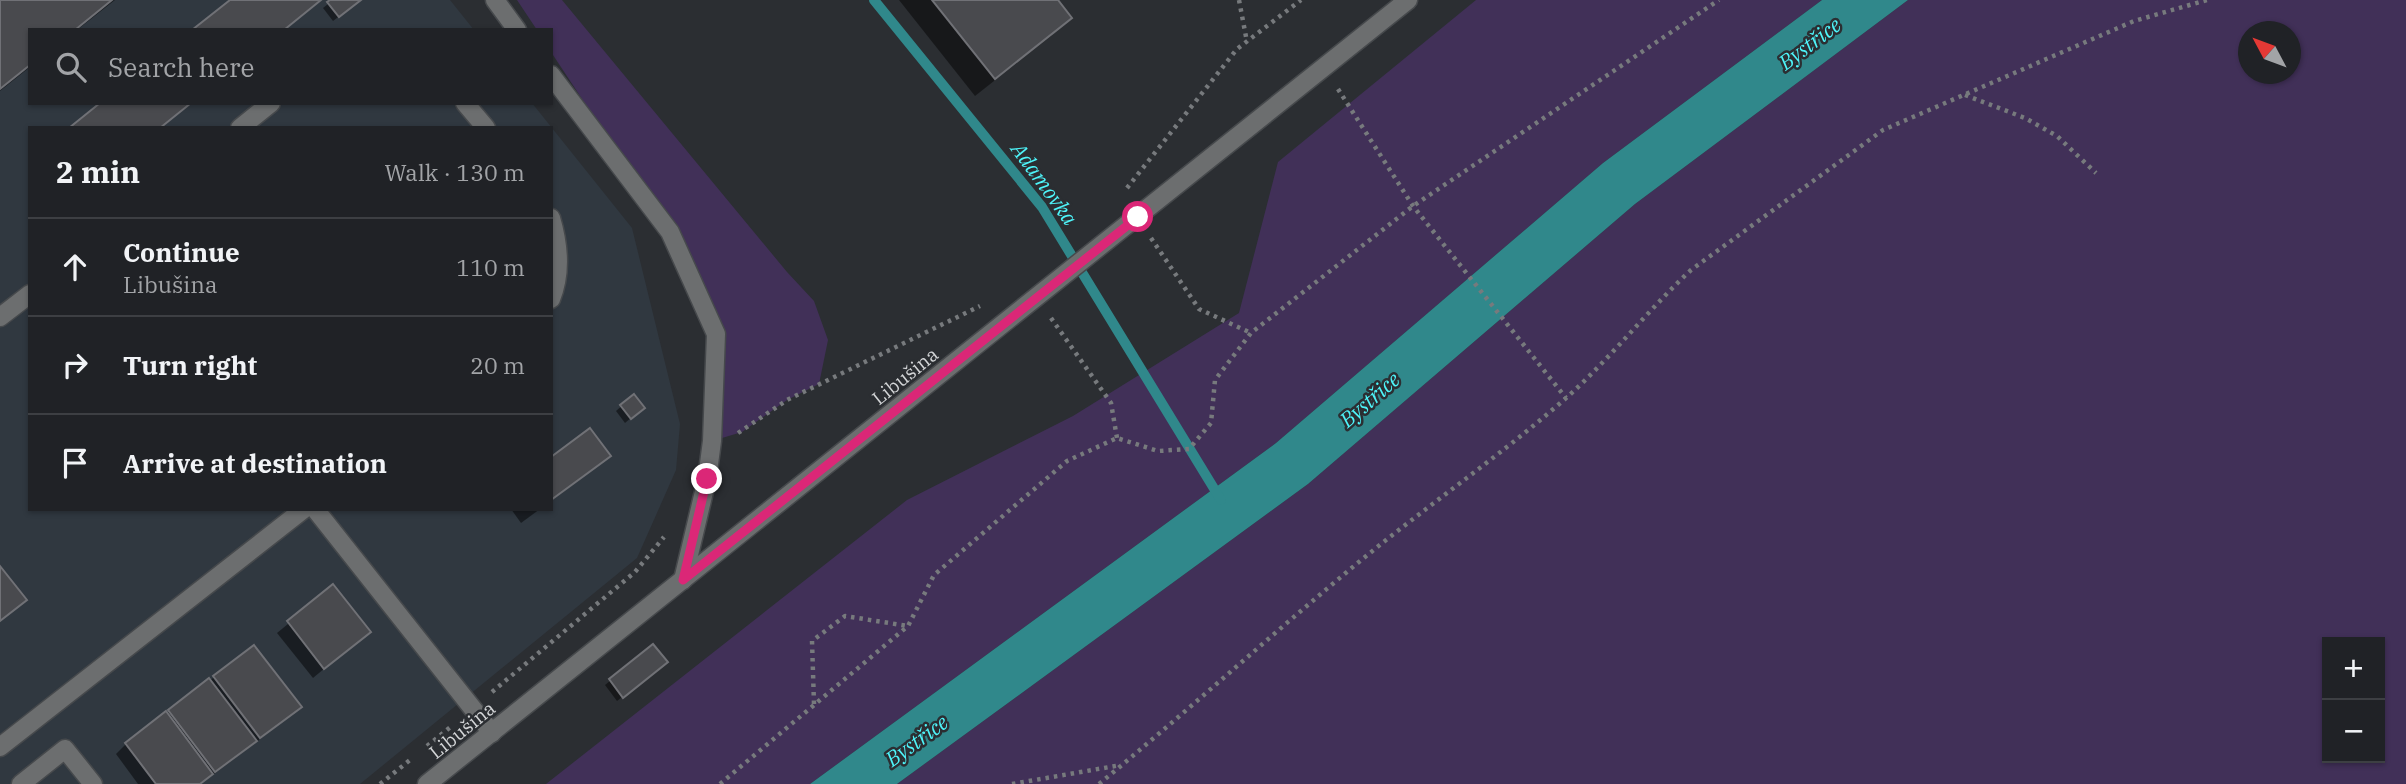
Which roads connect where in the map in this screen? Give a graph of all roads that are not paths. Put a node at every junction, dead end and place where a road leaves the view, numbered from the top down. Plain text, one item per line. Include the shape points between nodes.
1 (495, 0) edge
2 (1408, 0) edge
3 (516, 28) edge
4 (553, 78) edge
5 (269, 105) edge
6 (468, 105) edge
7 (242, 126) edge
8 (484, 126) edge
9 (553, 226) edge
10 (553, 294) edge
11 (28, 296) edge
12 (0, 317) edge
13 (301, 511) edge
14 (317, 511) edge
15 (683, 580) junction
16 (492, 733) junction
17 (0, 747) edge
18 (20, 784) edge
19 (93, 784) edge
20 (427, 784) edge

1 - 3 street
2 - 15 street, Libušina
4 - 15 street via 670,232 716,334 707,479
5 - 7 street
6 - 8 street
9 - 10 street via 559,250
11 - 12 street
13 - 17 street
14 - 16 street
15 - 16 street, Libušina
16 - 20 street, Libušina
18 - 19 street via 65,749

